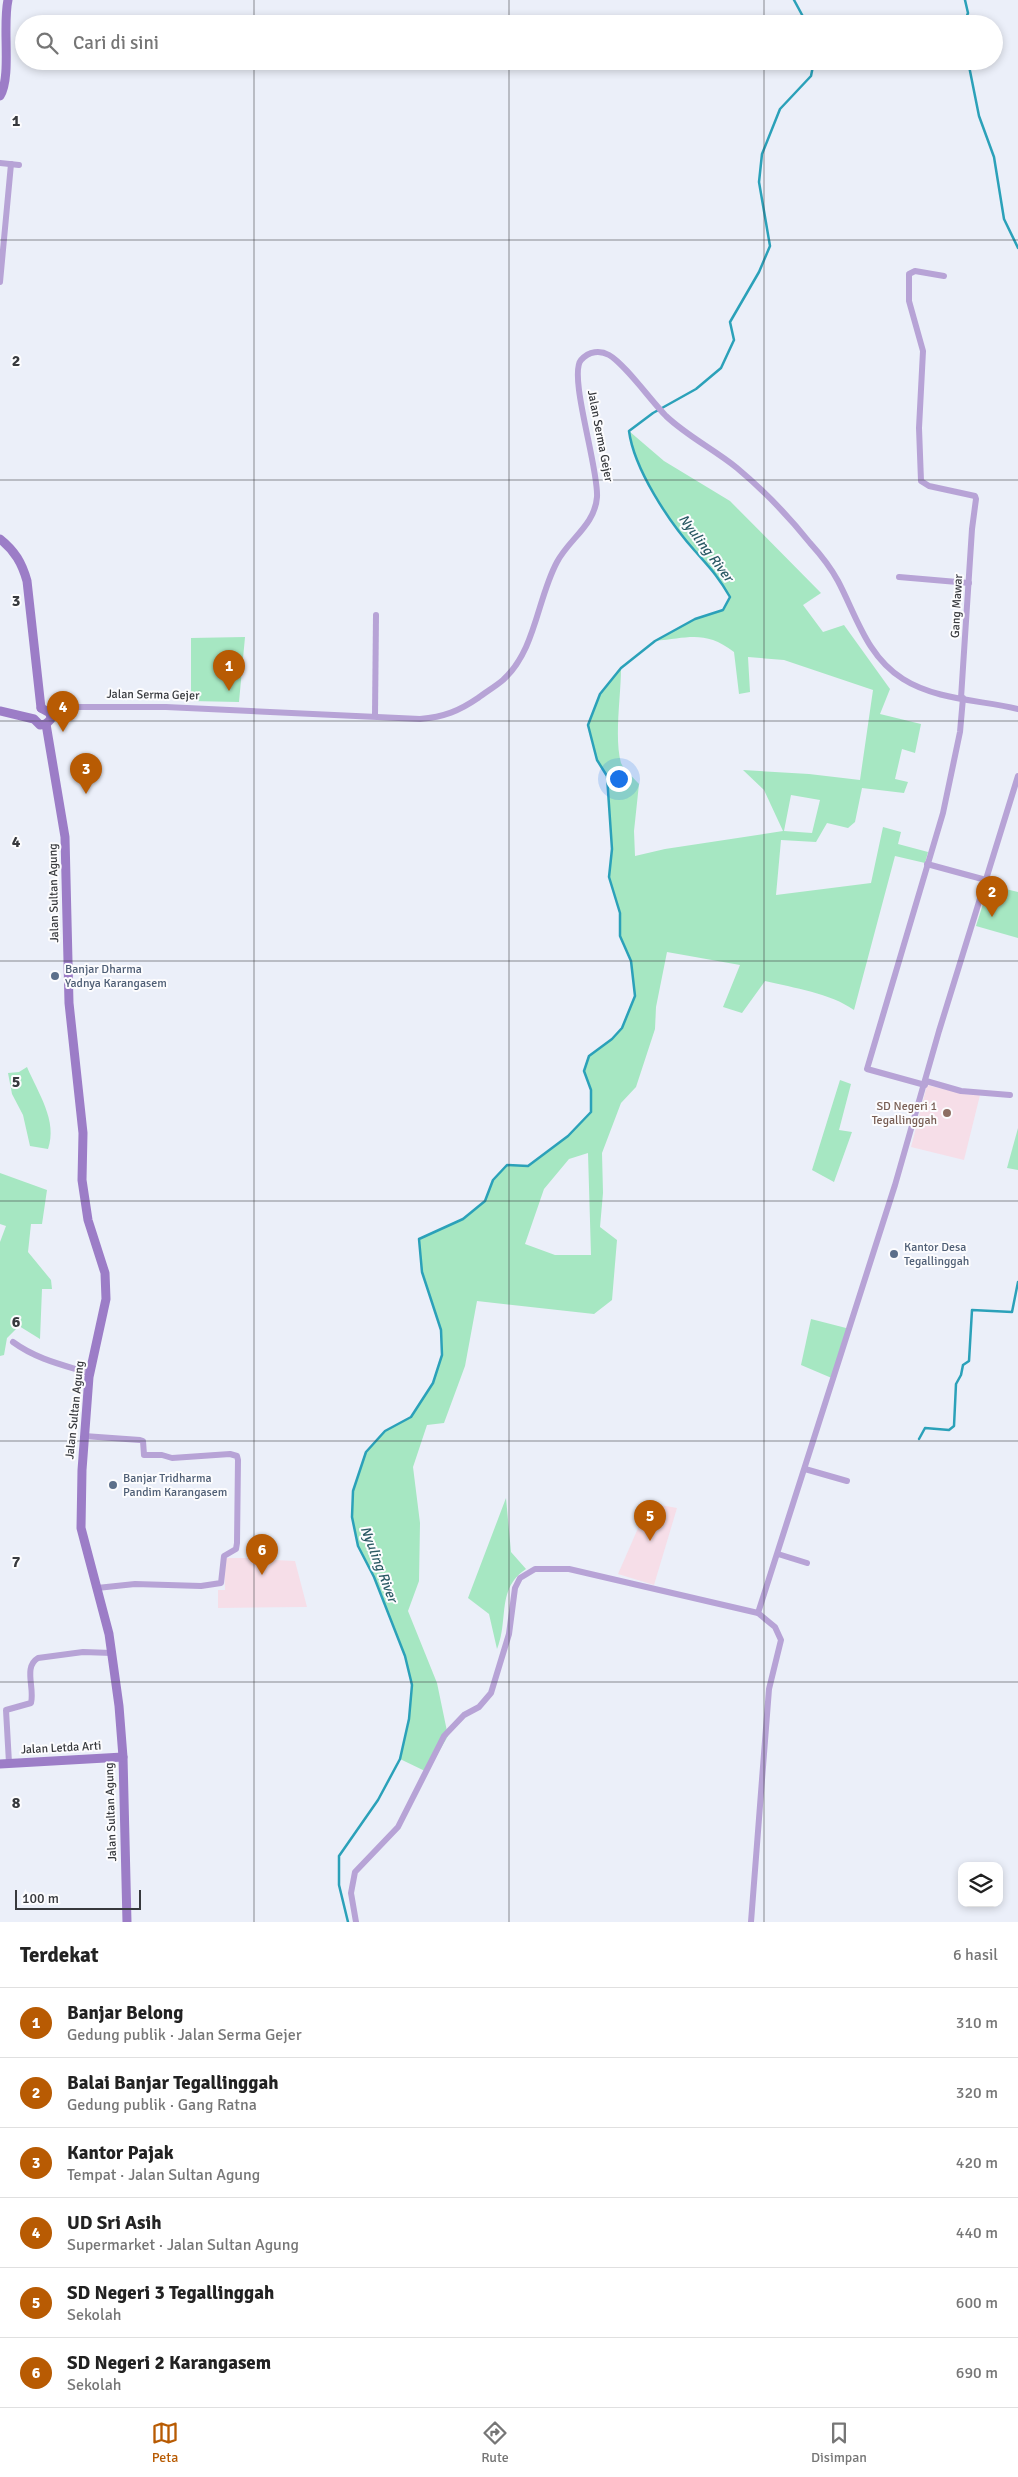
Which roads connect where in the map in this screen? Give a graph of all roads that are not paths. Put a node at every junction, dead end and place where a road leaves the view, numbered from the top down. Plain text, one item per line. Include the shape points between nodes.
1 (8, 0) edge
2 (0, 96) edge
3 (0, 163) edge
4 (11, 164) junction
5 (19, 165) dead end
6 (0, 270) edge
7 (944, 276) dead end
8 (0, 282) edge
9 (0, 539) edge
10 (899, 577) dead end
11 (969, 583) junction
12 (376, 615) dead end
13 (962, 698) junction
14 (1018, 709) edge
15 (0, 711) edge
16 (47, 715) junction
17 (374, 715) junction
18 (34, 719) junction
19 (1018, 776) edge
20 (927, 864) junction
21 (986, 880) junction
22 (926, 1083) junction
23 (1010, 1095) dead end
24 (13, 1342) dead end
25 (89, 1373) junction
26 (84, 1436) junction
27 (805, 1469) junction
28 (847, 1481) dead end
29 (778, 1554) junction
30 (806, 1563) dead end
31 (97, 1588) junction
32 (758, 1613) junction
33 (112, 1653) junction
34 (122, 1757) junction
35 (4, 1764) edge
36 (127, 1922) edge
37 (356, 1922) edge
38 (751, 1922) edge

1 - 2 street via 5,76
3 - 4 street
4 - 5 street
4 - 6 street
6 - 8 street
7 - 11 street, Gang Mawar via 915,271 909,274 908,280 909,301 923,350 919,428 921,481 929,486 975,496
9 - 16 street, Jalan Sultan Agung via 22,563 27,581
10 - 11 street
11 - 13 street, Gang Mawar
12 - 17 street
13 - 14 street, Jalan Serma Gejer
13 - 17 street, Jalan Serma Gejer via 918,687 891,670 866,642 836,578 810,542 736,467 668,418 614,358 596,352 581,360 577,381 596,471 596,506 588,524 560,556 552,572 520,658 504,679 454,713 420,719
13 - 20 street, Gang Mawar via 953,770
15 - 18 street
16 - 17 street, Jalan Serma Gejer via 69,707 166,707
16 - 18 street via 38,724
16 - 18 street via 35,712
16 - 25 street, Jalan Sultan Agung via 65,837 68,1003 82,1115 82,1188 88,1220 106,1273 107,1288
19 - 21 street
20 - 21 street
20 - 22 street, Gang Mawar via 867,1069
21 - 22 street
22 - 23 street
22 - 27 street
24 - 25 street via 45,1360
25 - 26 street, Jalan Sultan Agung
26 - 31 street, Jalan Sultan Agung via 81,1528
26 - 31 street via 140,1440 144,1456 172,1458 230,1454 237,1456 238,1460 237,1543 236,1549 224,1556 221,1583
27 - 28 street
27 - 29 street
29 - 30 street
29 - 32 street
31 - 33 street, Jalan Sultan Agung
32 - 37 street via 569,1569 545,1568 520,1578 515,1588 509,1634 492,1693 444,1736 398,1827 355,1872 351,1893
32 - 38 street via 775,1627 781,1640 769,1689
33 - 34 street, Jalan Sultan Agung
33 - 35 street via 82,1652 33,1661 30,1666 31,1703 6,1710
34 - 35 street, Jalan Letda Arti
34 - 36 street, Jalan Sultan Agung

